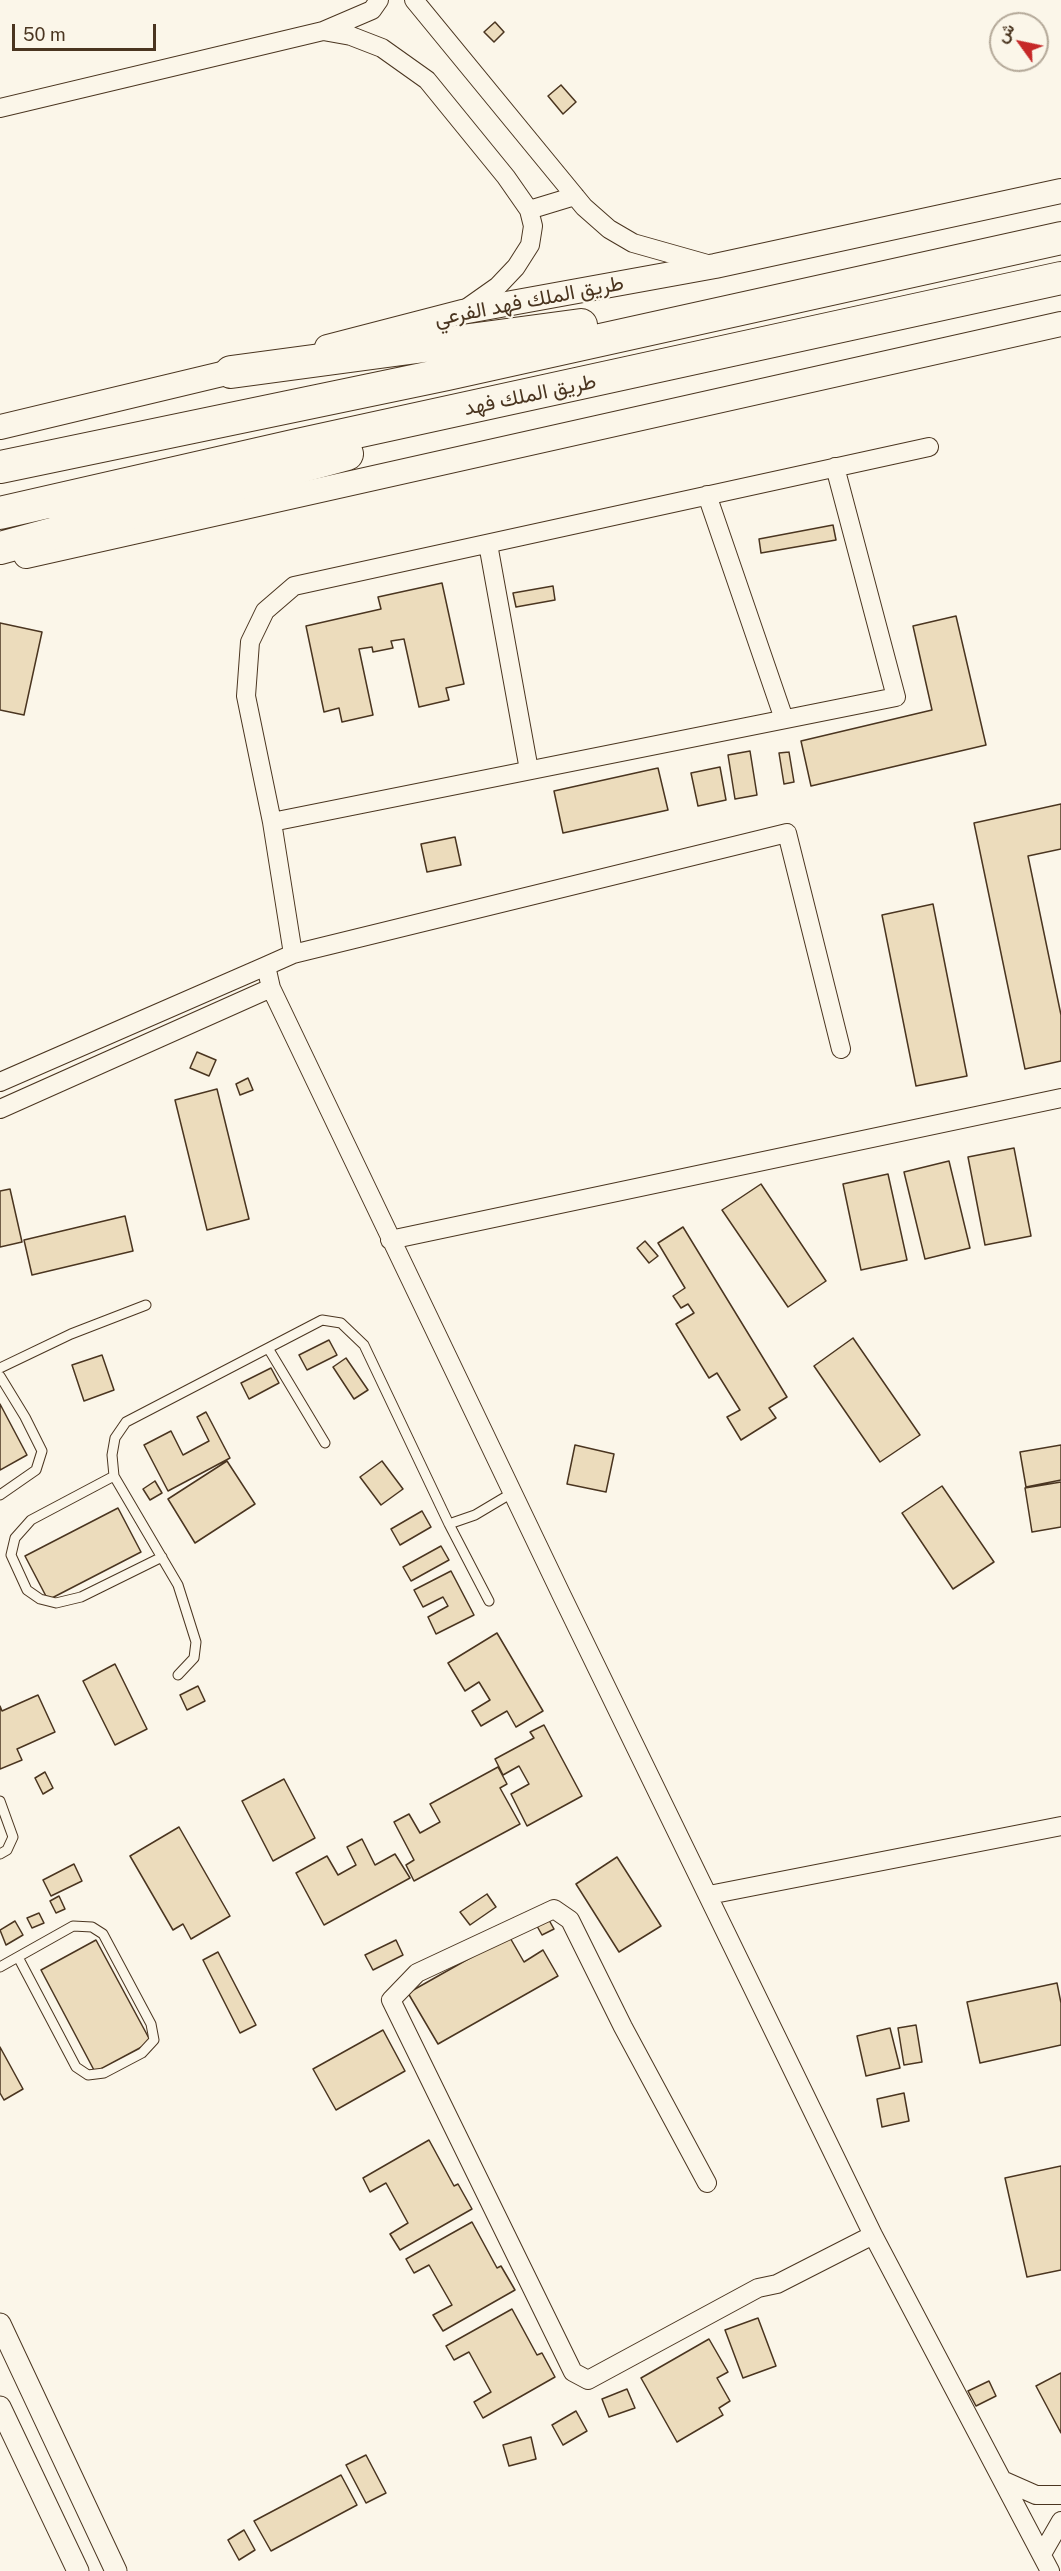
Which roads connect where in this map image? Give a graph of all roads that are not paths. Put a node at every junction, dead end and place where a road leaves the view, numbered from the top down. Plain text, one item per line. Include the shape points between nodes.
1 (379, 0) edge
2 (414, 0) edge
3 (323, 31) junction
4 (0, 108) edge
5 (1061, 191) edge
6 (575, 196) junction
7 (529, 210) junction
8 (1061, 238) edge
9 (715, 266) junction
10 (1061, 278) edge
11 (805, 295) junction
12 (462, 312) junction
13 (1061, 324) edge
14 (750, 348) junction
15 (231, 372) junction
16 (0, 427) edge
17 (928, 447) dead end
18 (0, 467) edge
19 (835, 467) junction
20 (707, 495) junction
21 (0, 513) edge
22 (488, 544) junction
23 (0, 548) edge
24 (0, 562) edge
25 (784, 720) junction
26 (529, 770) junction
27 (272, 822) junction
28 (293, 954) junction
29 (266, 966) junction
30 (271, 988) junction
31 (841, 1049) dead end
32 (0, 1082) edge
33 (1061, 1098) edge
34 (0, 1109) edge
35 (390, 1240) junction
36 (146, 1305) dead end
37 (268, 1348) junction
38 (0, 1368) edge
39 (0, 1376) edge
40 (326, 1443) dead end
41 (114, 1476) junction
42 (512, 1493) junction
43 (0, 1495) edge
44 (449, 1524) junction
45 (162, 1557) junction
46 (489, 1601) dead end
47 (178, 1675) dead end
48 (0, 1801) edge
49 (1061, 1826) edge
50 (0, 1854) edge
51 (709, 1895) junction
52 (18, 1957) junction
53 (0, 1967) edge
54 (707, 2183) dead end
55 (873, 2235) junction
56 (0, 2324) edge
57 (0, 2407) edge
58 (1002, 2480) junction
59 (1061, 2495) edge
60 (1061, 2521) edge
61 (1042, 2554) junction
62 (78, 2571) edge
63 (116, 2571) edge
64 (1050, 2571) edge

1 - 3 street via 372,10
2 - 6 street
3 - 4 street
3 - 7 street via 382,48 428,81
5 - 9 main road, طريق الملك فهد الفرعي
6 - 7 street
6 - 9 street via 609,229 633,243
7 - 12 street via 533,226 530,245 516,267 498,286
8 - 11 highway, طريق الملك فهد
9 - 12 main road, طريق الملك فهد الفرعي
10 - 14 highway, طريق الملك فهد
11 - 15 highway
11 - 18 highway, طريق الملك فهد
12 - 15 main road, طريق الملك فهد الفرعي
13 - 24 main road
14 - 21 highway, طريق الملك فهد via 297,444
14 - 23 highway
15 - 16 main road, طريق الملك فهد الفرعي
17 - 19 street
19 - 20 street
19 - 25 street via 896,697
20 - 22 street
20 - 25 street
22 - 26 street
22 - 27 street via 294,586 265,611 250,642 246,696
25 - 26 street
26 - 27 street
27 - 28 street
28 - 29 street
28 - 31 street via 788,833
29 - 30 street
29 - 32 street
30 - 34 street
30 - 35 street
33 - 35 street
35 - 42 street
36 - 38 lane via 71,1334
37 - 40 lane
37 - 41 lane via 126,1422 115,1438
37 - 44 lane via 322,1320 341,1323 363,1345
39 - 43 lane via 42,1451 36,1470
41 - 45 lane
41 - 45 lane via 31,1520 15,1538 11,1555 27,1590 40,1599 57,1603 81,1598
42 - 44 lane via 475,1515
42 - 51 street
44 - 46 lane
45 - 47 lane via 178,1585 196,1642 194,1658
48 - 50 lane via 13,1837 7,1850
49 - 51 street
51 - 55 street
52 - 52 lane via 73,1926 92,1927 103,1934 151,2024 154,2040 141,2053 104,2073 88,2075 76,2067
52 - 53 lane
54 - 55 street via 570,1920 554,1909 417,1972 391,2000 573,2372 588,2380 758,2288 777,2284
55 - 58 street
56 - 63 street
57 - 62 street
58 - 59 street via 1036,2495
58 - 61 street
60 - 61 street
61 - 64 street

